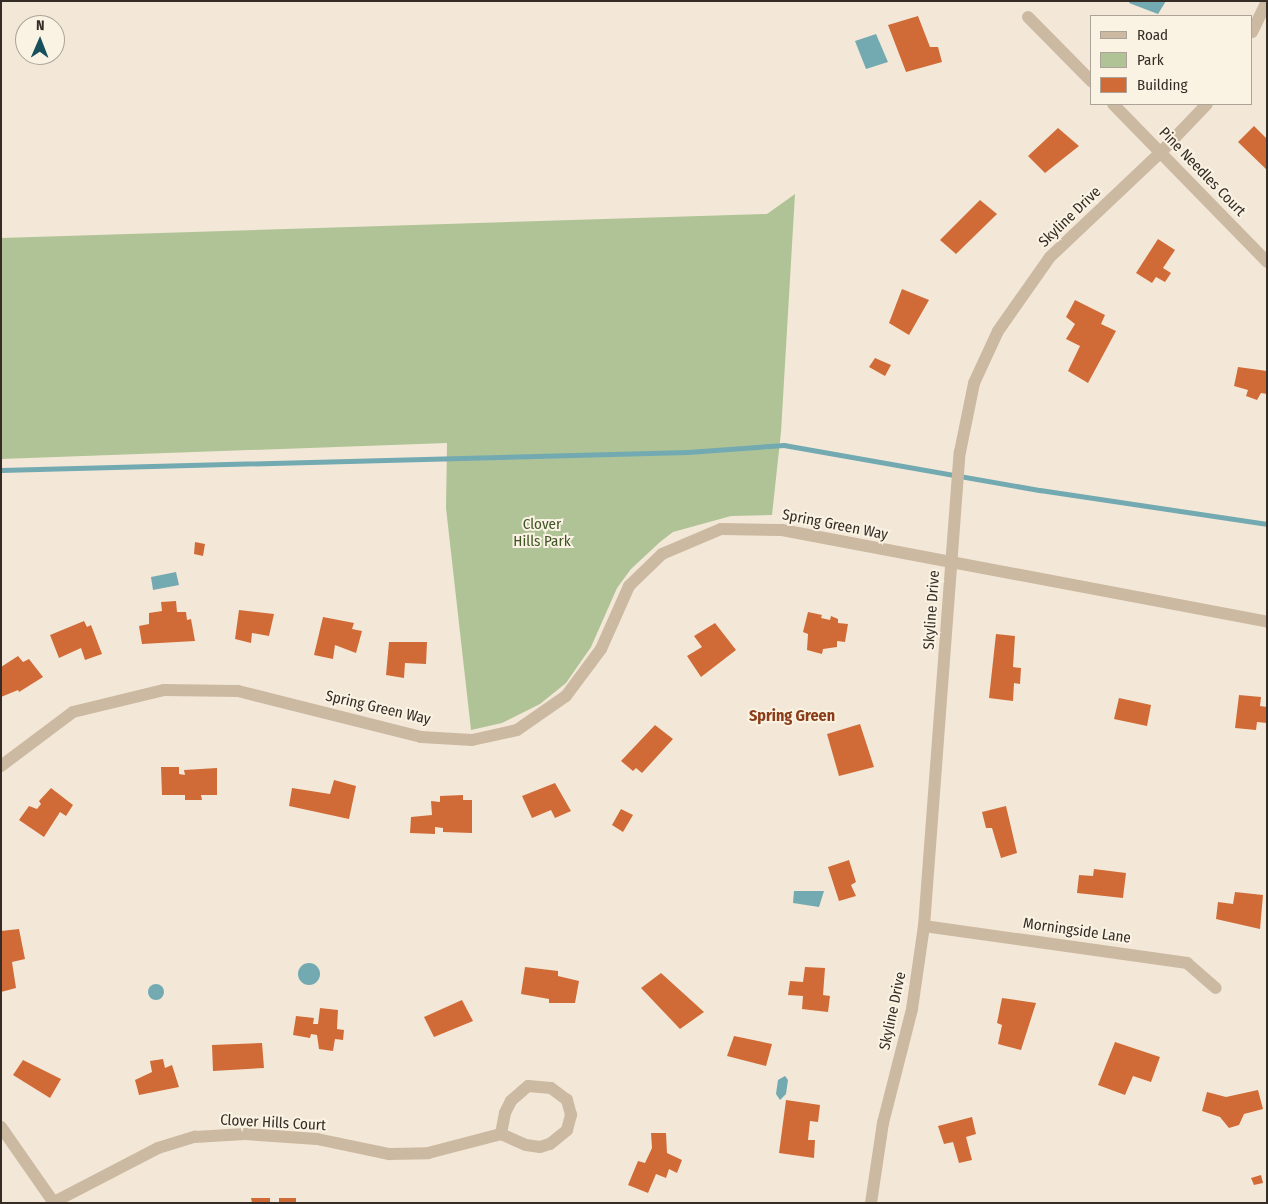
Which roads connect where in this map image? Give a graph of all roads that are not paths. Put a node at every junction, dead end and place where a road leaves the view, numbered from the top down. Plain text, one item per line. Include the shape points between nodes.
1 (1267, 2) edge
2 (1028, 17) dead end
3 (1253, 30) edge
4 (1090, 80) edge
5 (1114, 105) edge
6 (1206, 105) edge
7 (1161, 152) junction
8 (1267, 262) edge
9 (952, 565) junction
10 (1267, 622) edge
11 (1, 766) edge
12 (924, 926) junction
13 (1216, 988) dead end
14 (1, 1128) edge
15 (501, 1134) junction
16 (54, 1202) edge
17 (871, 1203) edge

1 - 3 street
2 - 4 street
5 - 7 street, Pine Needles Court
6 - 7 street, Skyline Drive
7 - 8 street, Pine Needles Court
7 - 9 street, Skyline Drive via 1050,257 998,331 974,383 960,452
9 - 10 street, Spring Green Way
9 - 11 street, Spring Green Way via 782,530 720,529 662,554 629,586 601,649 566,696 517,730 472,740 421,737 238,691 164,690 73,712
9 - 12 street, Skyline Drive
12 - 13 street, Morningside Lane via 1187,963
12 - 17 street, Skyline Drive via 912,1009 883,1123
14 - 16 street
15 - 15 street via 526,1145 550,1144 561,1137 570,1123 567,1100 551,1088 528,1086 511,1101 505,1112
15 - 16 street, Clover Hills Court via 428,1153 389,1154 317,1139 245,1134 196,1137 158,1148

